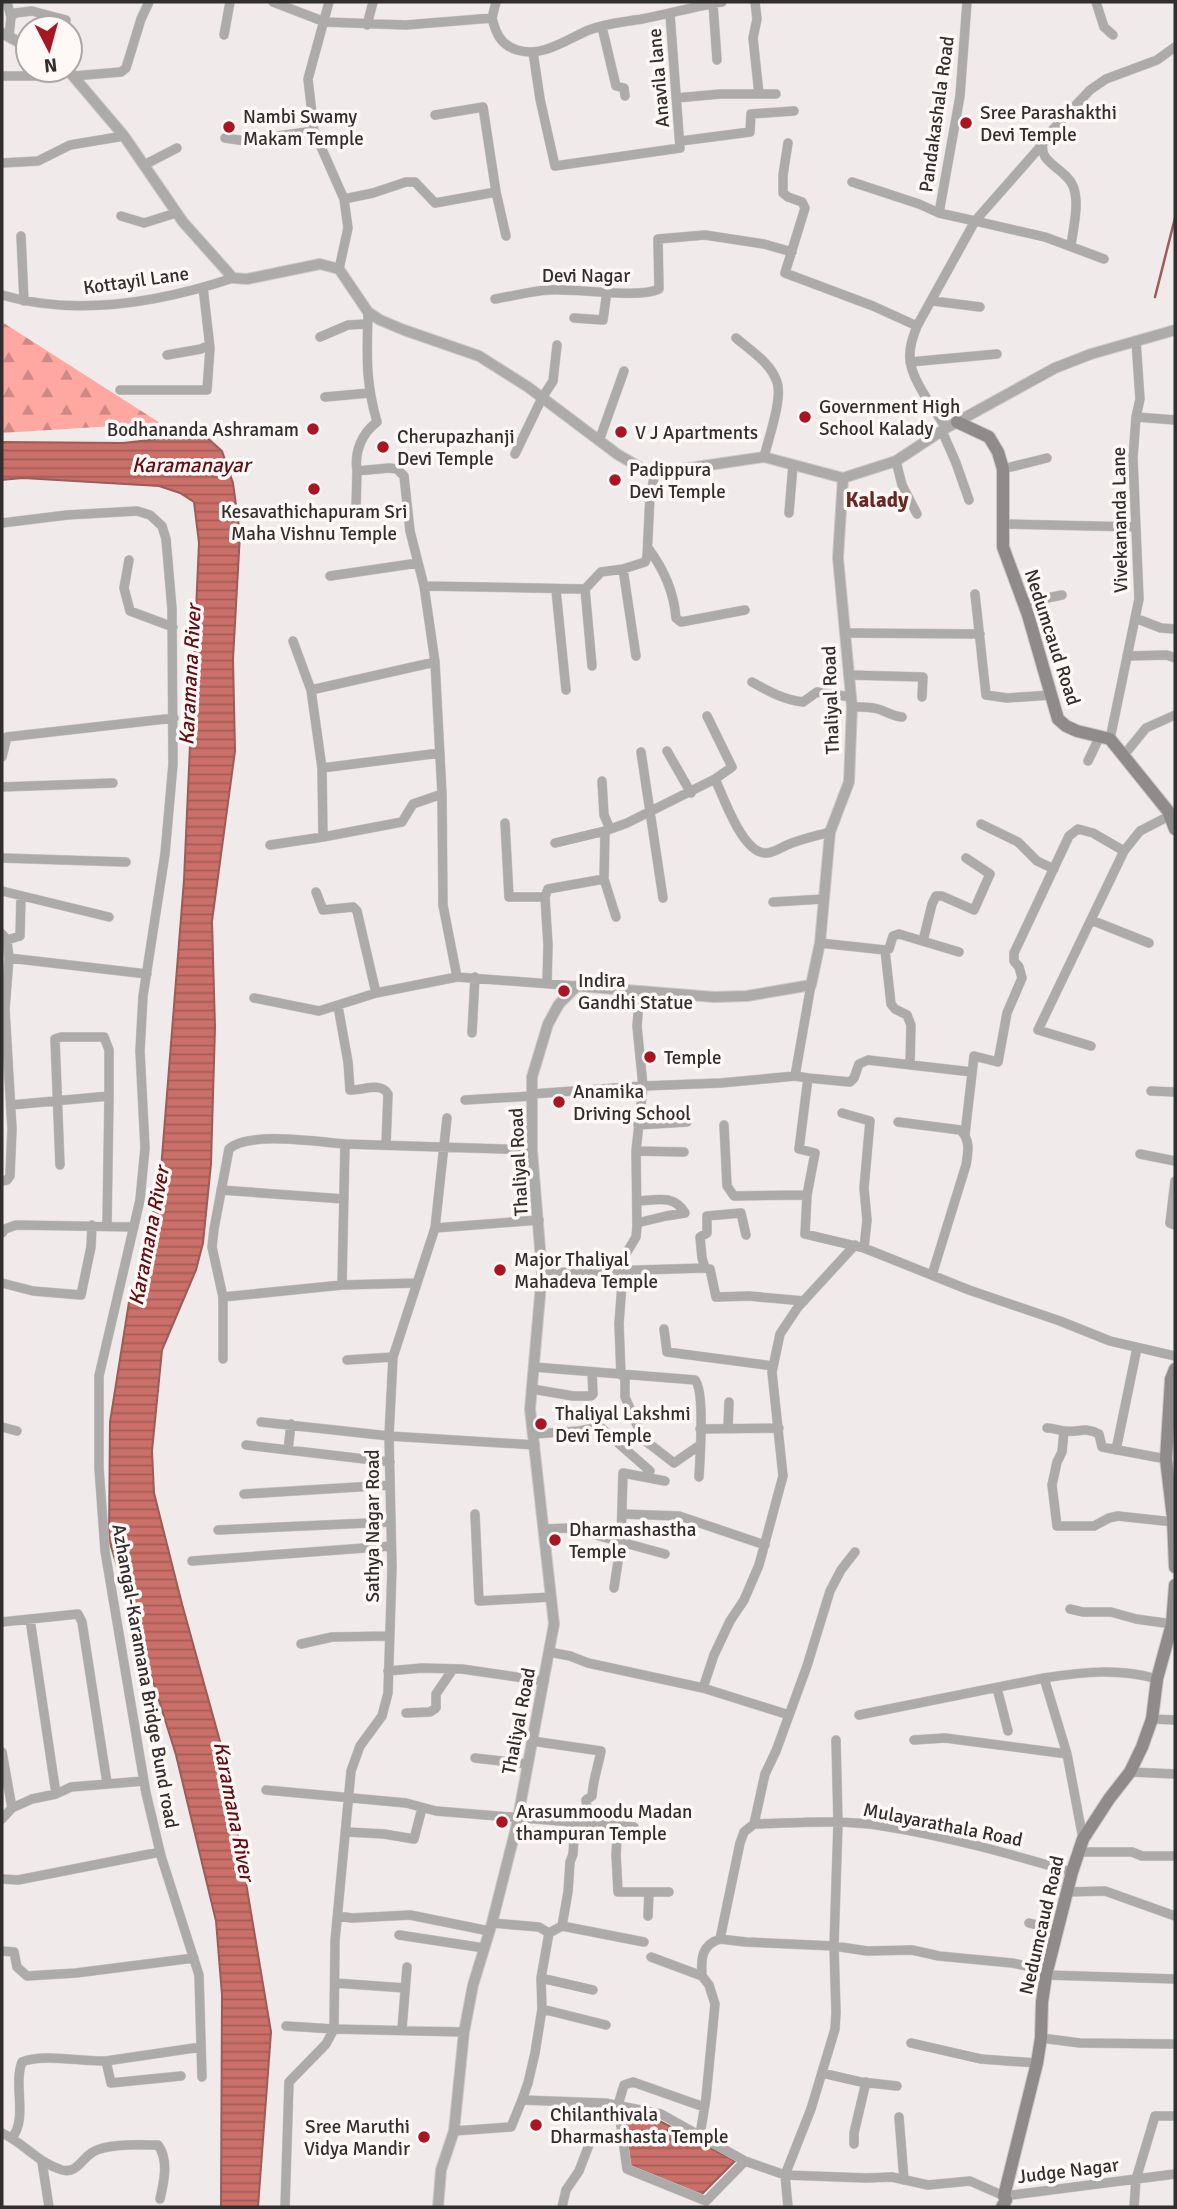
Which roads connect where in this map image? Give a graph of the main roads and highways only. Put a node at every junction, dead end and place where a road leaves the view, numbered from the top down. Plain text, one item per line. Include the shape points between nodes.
1 (949, 427) road end
2 (1173, 814) edge
3 (1175, 830) edge
4 (1175, 1369) edge
5 (1174, 1537) edge
6 (1175, 1567) edge
7 (1175, 1585) edge
8 (1173, 1619) edge
9 (1003, 2202) edge

1 - 2 main road, Nedumcaud Road via 989,437 998,452 1003,469 1003,547 1058,719 1077,731 1105,737
2 - 3 main road
4 - 5 main road via 1166,1459
5 - 6 main road
7 - 8 main road, Nedumcaud Road
8 - 9 main road, Nedumcaud Road via 1152,1719 1130,1773 1081,1846 1072,1872 1047,1972 1037,2063

